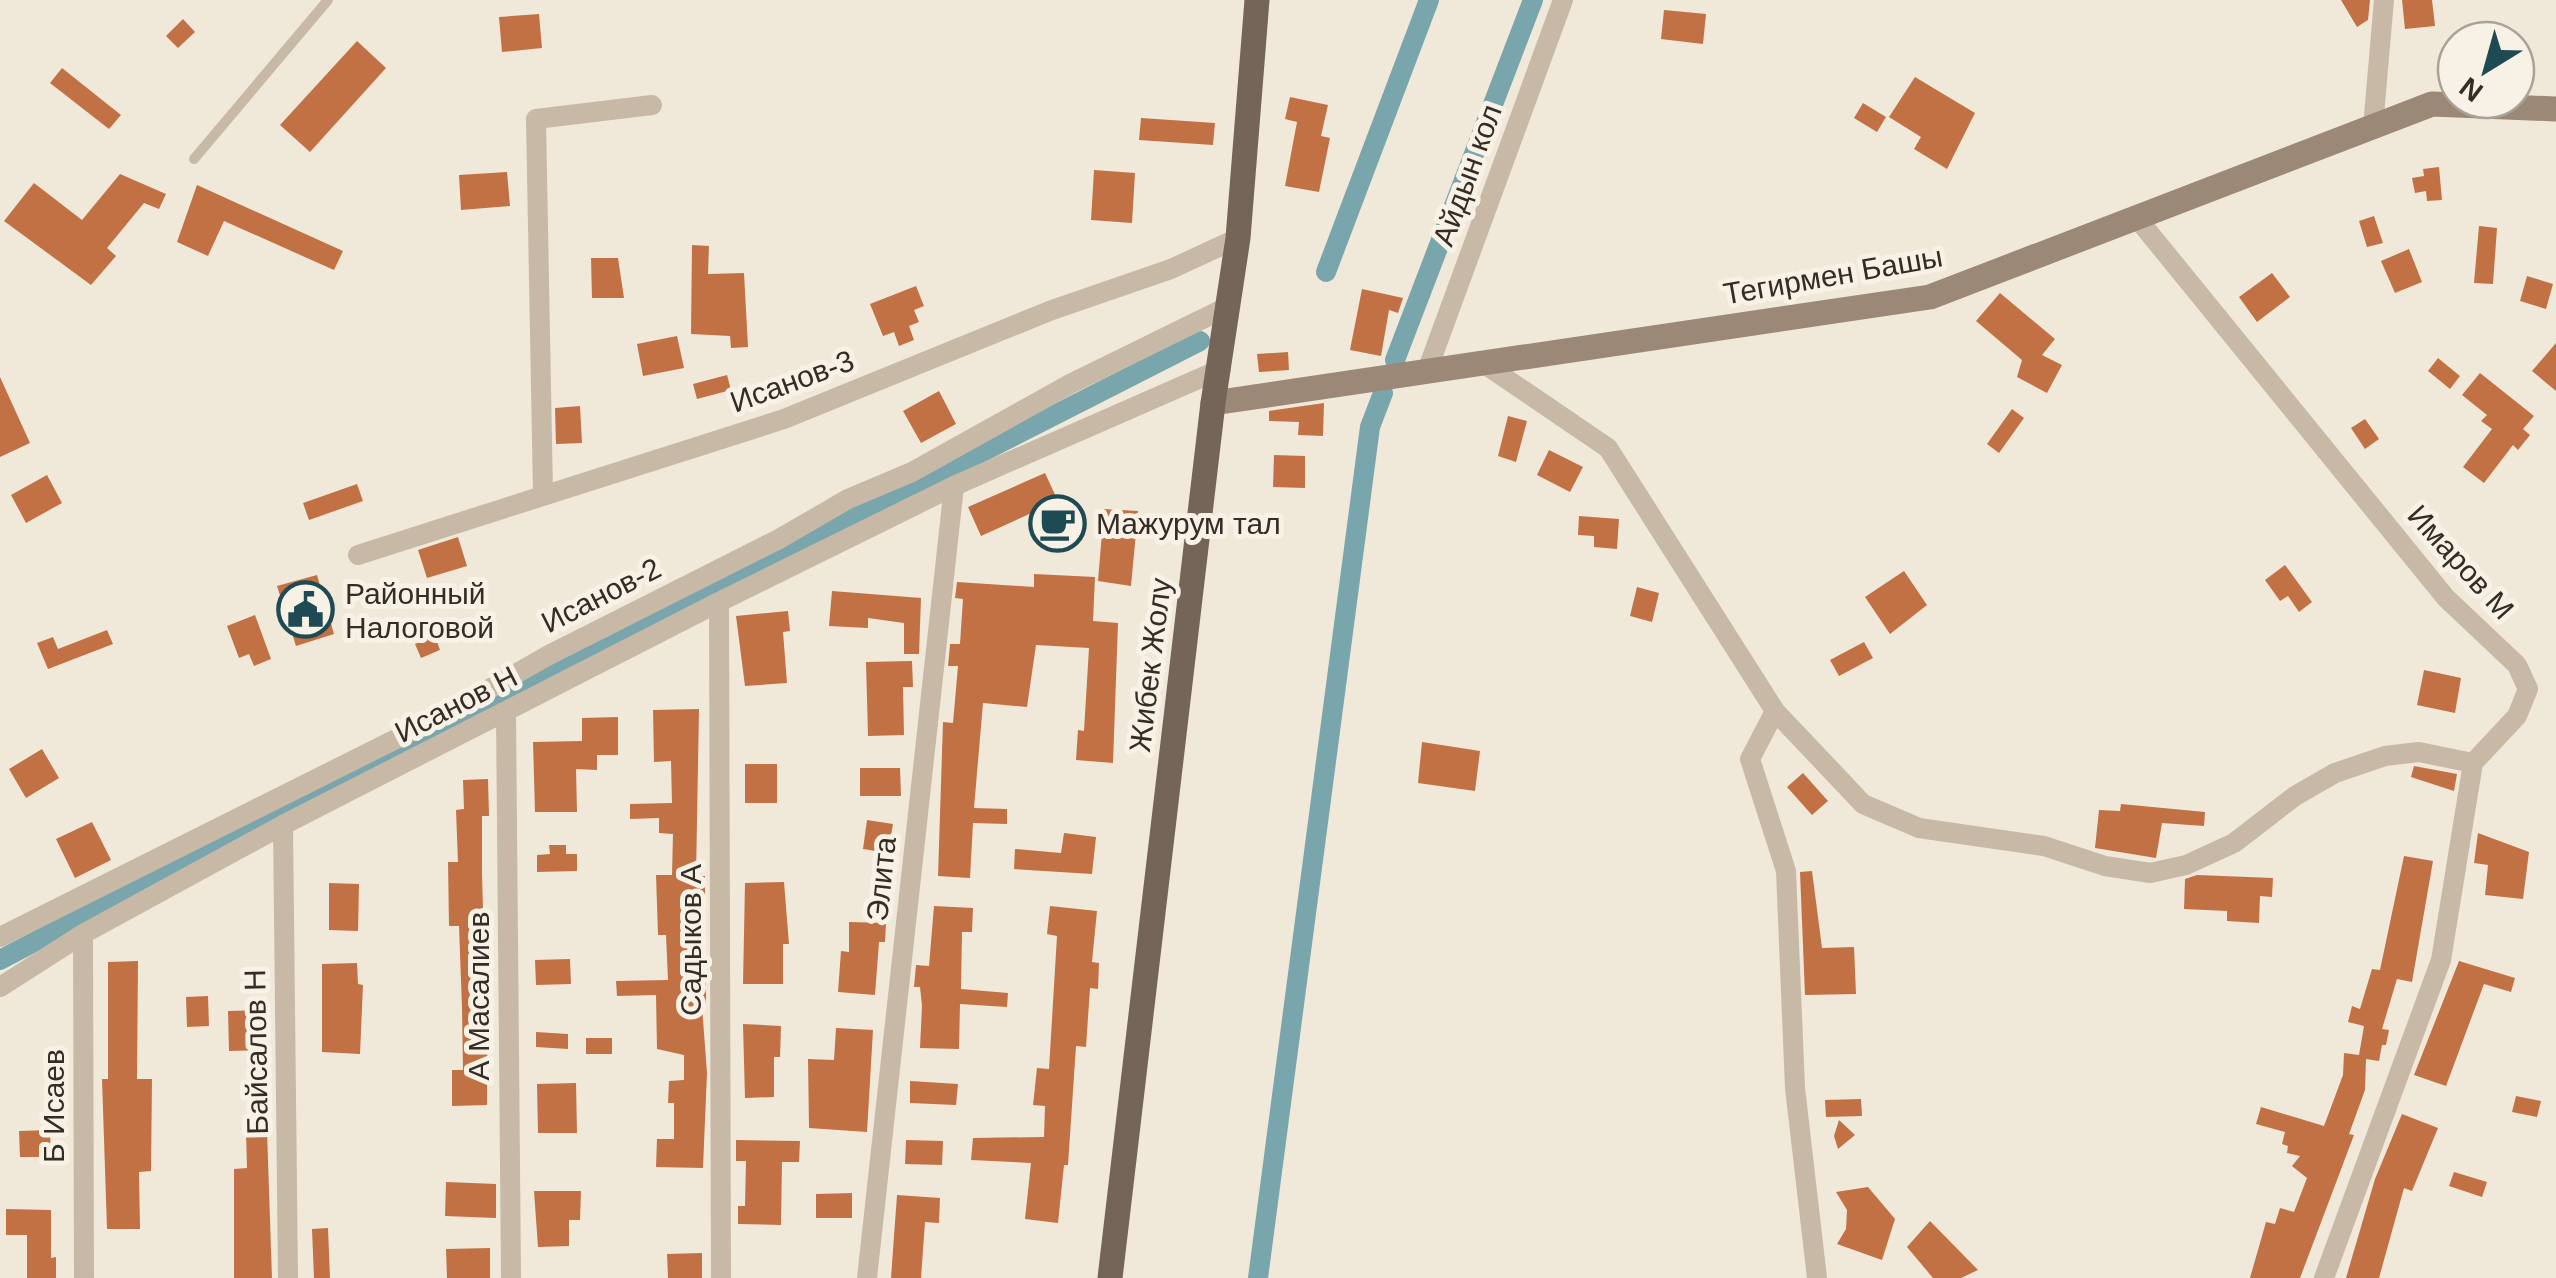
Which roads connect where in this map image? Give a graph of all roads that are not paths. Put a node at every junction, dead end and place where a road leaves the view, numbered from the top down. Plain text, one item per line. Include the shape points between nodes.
1 (328, 0) edge
2 (1258, 0) edge
3 (1563, 0) edge
4 (2384, 0) edge
5 (652, 105) dead end
6 (2556, 109) edge
7 (2373, 127) junction
8 (194, 159) dead end
9 (2138, 218) junction
10 (1238, 238) junction
11 (1229, 306) junction
12 (1483, 363) junction
13 (1221, 369) junction
14 (1427, 371) junction
15 (1213, 403) junction
16 (954, 486) junction
17 (543, 494) junction
18 (358, 555) dead end
19 (719, 602) junction
20 (1775, 711) junction
21 (506, 713) junction
22 (2473, 763) junction
23 (284, 826) junction
24 (82, 934) junction
25 (1, 935) edge
26 (0, 986) edge
27 (84, 1278) edge
28 (288, 1278) edge
29 (510, 1278) edge
30 (721, 1278) edge
31 (868, 1278) edge
32 (1110, 1278) edge
33 (1818, 1278) edge
34 (2324, 1278) edge

1 - 8 lane
2 - 10 main road, Жибек Жолу
3 - 14 street, Айдын кол
4 - 7 street
5 - 17 street via 536,119
6 - 7 street, Тегирмен Башы via 2432,104
7 - 9 street, Тегирмен Башы
9 - 12 street, Тегирмен Башы via 1930,297
9 - 22 street, Имаров М via 2446,598 2516,665 2528,689 2517,716
10 - 11 main road, Жибек Жолу
10 - 17 street, Исанов-3 via 784,418
11 - 13 main road, Жибек Жолу
11 - 25 street, Исанов-2 via 438,718
12 - 14 street, Тегирмен Башы
12 - 20 street via 1608,448
13 - 15 main road, Жибек Жолу
13 - 16 street, Исанов Н
14 - 15 street, Тегирмен Башы
15 - 32 main road, Жибек Жолу
16 - 19 street, Исанов Н
16 - 31 street, Элита
17 - 18 street, Исанов-3
19 - 21 street, Исанов Н
19 - 30 street, Садыков А
20 - 22 street via 1863,804 1919,828 2044,846 2150,873 2234,844 2335,773 2418,752
20 - 33 street via 1750,760 1786,870 1796,1088
21 - 23 street, Исанов Н
21 - 29 street, А Масалиев
22 - 34 street via 2441,960
23 - 24 street, Исанов Н
23 - 28 street, Байсалов Н
24 - 26 street, Исанов Н
24 - 27 street, Б Исаев

